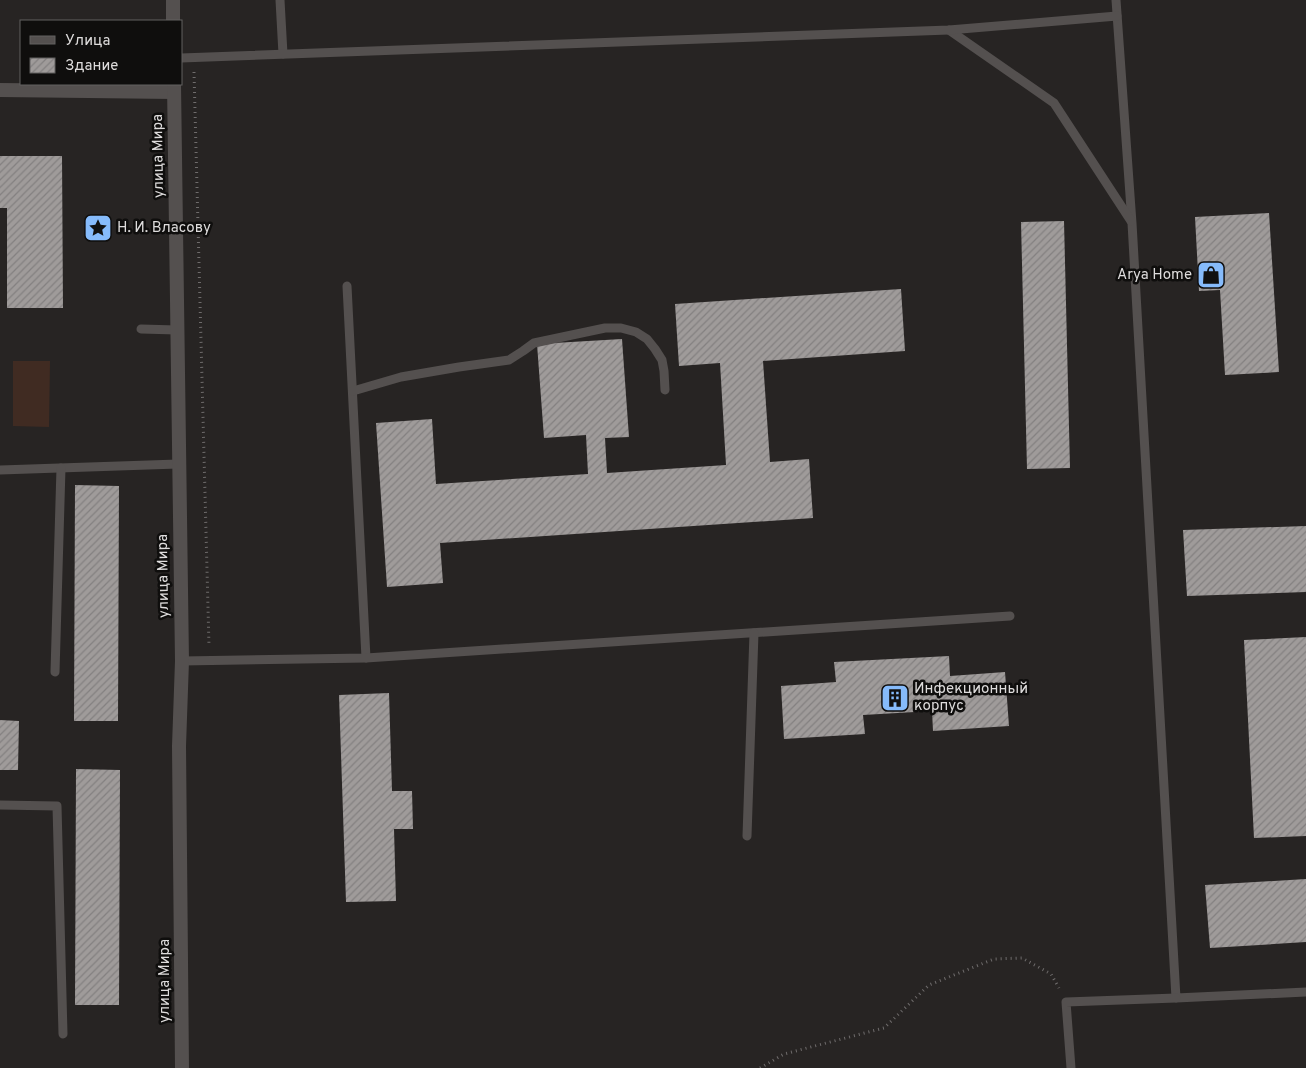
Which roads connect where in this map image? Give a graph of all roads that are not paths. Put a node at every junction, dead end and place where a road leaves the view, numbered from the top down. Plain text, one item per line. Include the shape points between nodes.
1 (173, 0) edge
2 (280, 0) edge
3 (1116, 0) edge
4 (1117, 16) junction
5 (173, 20) edge
6 (949, 30) junction
7 (283, 54) junction
8 (182, 58) edge
9 (174, 88) edge
10 (0, 90) edge
11 (1132, 223) junction
12 (348, 286) dead end
13 (141, 330) dead end
14 (177, 330) junction
15 (665, 390) dead end
16 (352, 392) junction
17 (178, 464) junction
18 (61, 468) junction
19 (0, 470) edge
20 (1010, 616) dead end
21 (754, 633) junction
22 (366, 658) junction
23 (182, 661) junction
24 (55, 672) dead end
25 (0, 805) edge
26 (747, 836) dead end
27 (1306, 992) edge
28 (1176, 998) junction
29 (63, 1034) dead end
30 (182, 1068) edge
31 (1071, 1068) edge

1 - 5 street
2 - 7 lane
3 - 4 lane
4 - 6 lane
4 - 11 lane
6 - 7 lane
6 - 11 lane via 1054,103
7 - 8 lane
9 - 10 street
9 - 14 street, улица Мира
11 - 28 lane
12 - 16 lane
13 - 14 lane
14 - 17 street, улица Мира
15 - 16 lane via 662,360 647,339 622,328 604,328 534,343 509,360 401,377
16 - 22 lane
17 - 18 lane
17 - 23 street, улица Мира
18 - 19 lane
18 - 24 lane
20 - 21 lane
21 - 22 lane
21 - 26 lane
22 - 23 lane
23 - 30 street, улица Мира via 179,756
25 - 29 lane via 57,806
27 - 28 lane
28 - 31 lane via 1066,1002

